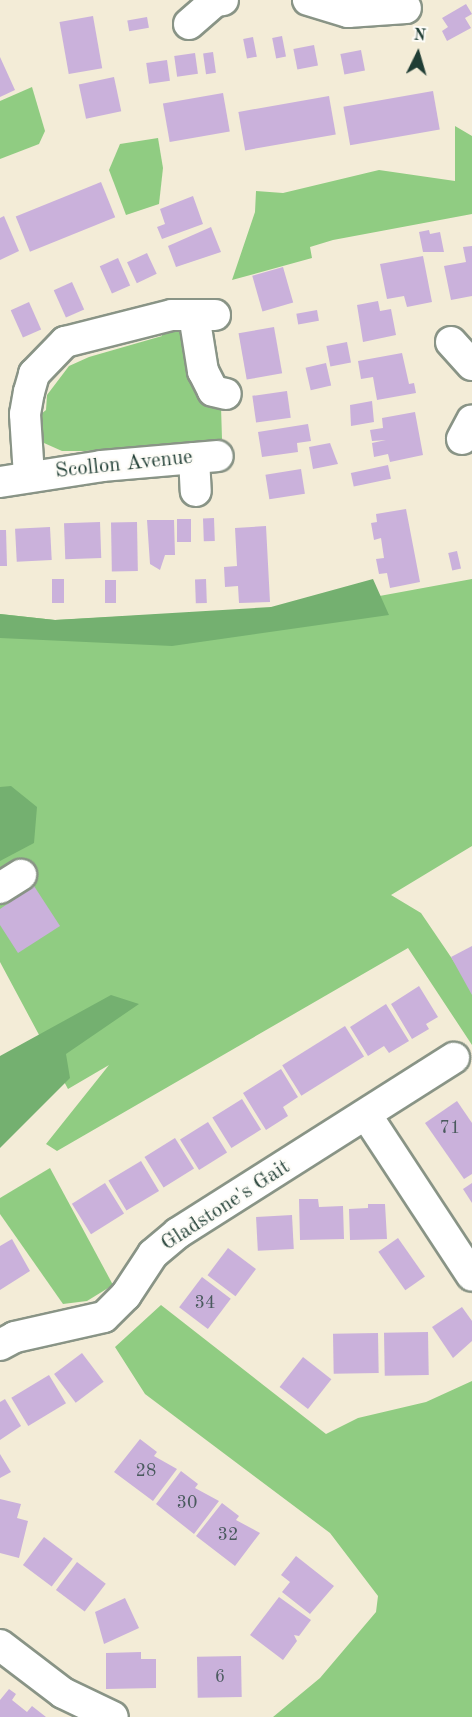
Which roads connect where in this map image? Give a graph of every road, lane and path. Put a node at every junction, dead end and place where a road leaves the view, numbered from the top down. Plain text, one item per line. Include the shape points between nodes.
1 (217, 0) edge
2 (308, 0) edge
3 (406, 8) dead end
4 (189, 24) dead end
5 (451, 342) dead end
6 (472, 365) edge
7 (226, 394) dead end
8 (29, 476) junction
9 (0, 483) edge
10 (196, 491) dead end
11 (454, 1058) dead end
12 (367, 1116) junction
13 (472, 1276) edge
14 (0, 1345) edge
15 (0, 1645) edge
16 (113, 1717) edge

1 - 4 street
2 - 3 street via 348,12
5 - 6 street
7 - 8 street, Scollon Avenue via 213,391 202,371 205,315 109,328 65,342 34,375 26,414
8 - 9 street, Scollon Avenue
8 - 10 street, Scollon Avenue via 206,457
11 - 12 street, Gladstone's Gait
12 - 13 street
12 - 14 street, Gladstone's Gait via 178,1233 153,1254 126,1295 104,1317 15,1337
15 - 16 street via 63,1693

